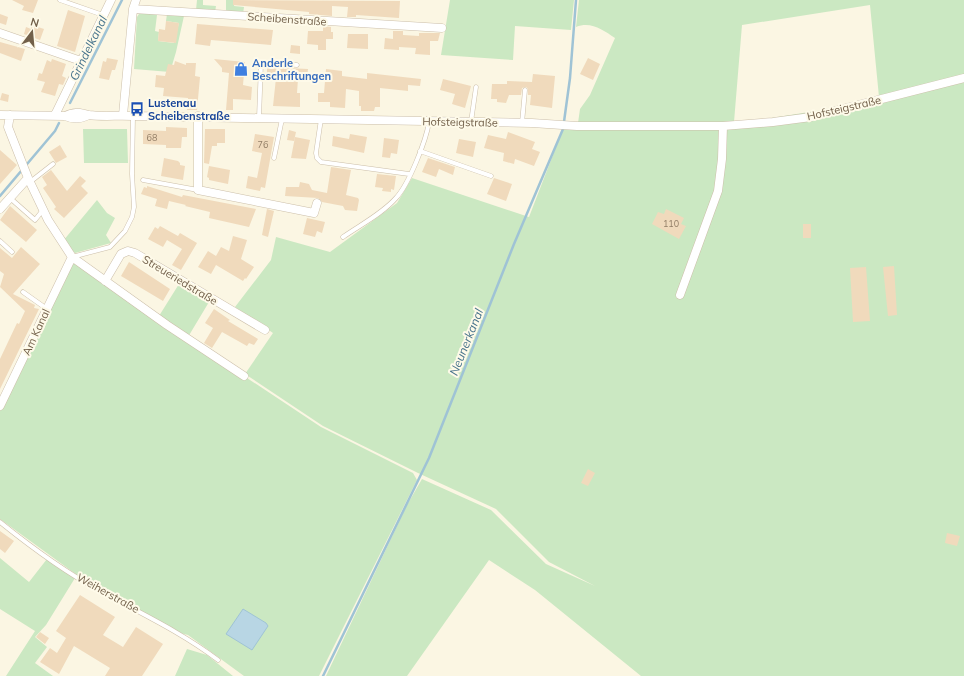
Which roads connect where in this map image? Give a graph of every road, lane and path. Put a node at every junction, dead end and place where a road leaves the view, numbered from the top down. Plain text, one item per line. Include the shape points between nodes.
1 (60, 0) edge
2 (111, 0) edge
3 (136, 0) edge
4 (133, 9) junction
5 (104, 15) junction
6 (442, 28) dead end
7 (0, 34) edge
8 (81, 61) junction
9 (297, 65) dead end
10 (964, 78) edge
11 (476, 88) dead end
12 (525, 90) dead end
13 (0, 115) edge
14 (10, 115) junction
15 (55, 115) junction
16 (123, 115) junction
17 (133, 116) junction
18 (198, 116) junction
19 (259, 118) junction
20 (282, 118) junction
21 (321, 118) junction
22 (429, 122) junction
23 (471, 122) junction
24 (522, 123) junction
25 (722, 126) junction
26 (420, 151) junction
27 (274, 158) dead end
28 (53, 164) dead end
29 (409, 174) junction
30 (491, 176) dead end
31 (29, 178) junction
32 (143, 180) dead end
33 (198, 190) junction
34 (10, 198) junction
35 (317, 203) dead end
36 (0, 209) edge
37 (43, 210) junction
38 (343, 236) dead end
39 (0, 241) edge
40 (12, 252) dead end
41 (72, 257) junction
42 (104, 281) junction
43 (23, 292) dead end
44 (680, 295) dead end
45 (46, 309) junction
46 (265, 330) dead end
47 (244, 376) dead end
48 (0, 406) edge
49 (0, 522) edge
50 (218, 660) dead end

1 - 5 lane
2 - 5 street
3 - 4 street
4 - 6 street, Scheibenstraße
4 - 16 street
5 - 8 street
7 - 8 street
8 - 15 street
9 - 19 lane via 261,63
10 - 25 street, Hofsteigstraße via 811,116
11 - 23 lane
12 - 24 lane
13 - 14 street, Hofsteigstraße
14 - 15 street, Hofsteigstraße
14 - 31 street via 8,127
15 - 16 street, Hofsteigstraße via 80,119 89,115
16 - 17 street, Hofsteigstraße
17 - 18 street, Hofsteigstraße
17 - 41 lane via 132,217 125,231 110,247
18 - 19 street, Hofsteigstraße
18 - 33 street
19 - 20 street, Hofsteigstraße
20 - 21 street, Hofsteigstraße
20 - 27 lane
21 - 22 street, Hofsteigstraße
21 - 29 lane via 316,153 321,162
22 - 23 street, Hofsteigstraße
22 - 26 lane via 428,132
23 - 24 street, Hofsteigstraße
24 - 25 street, Hofsteigstraße
25 - 44 street via 722,159 718,191
26 - 29 lane
26 - 30 lane
28 - 31 lane
29 - 38 lane via 396,198
31 - 34 street
31 - 37 street
32 - 33 lane
33 - 35 street via 314,213
34 - 36 street
34 - 37 lane via 35,220
37 - 41 street
39 - 40 lane
41 - 42 street
41 - 45 street, Am Kanal
42 - 46 street, Streueriedstraße via 121,254 128,251 135,253
42 - 47 street
43 - 45 lane
45 - 48 street, Am Kanal
49 - 50 lane, Weiherstraße via 99,591 180,633

